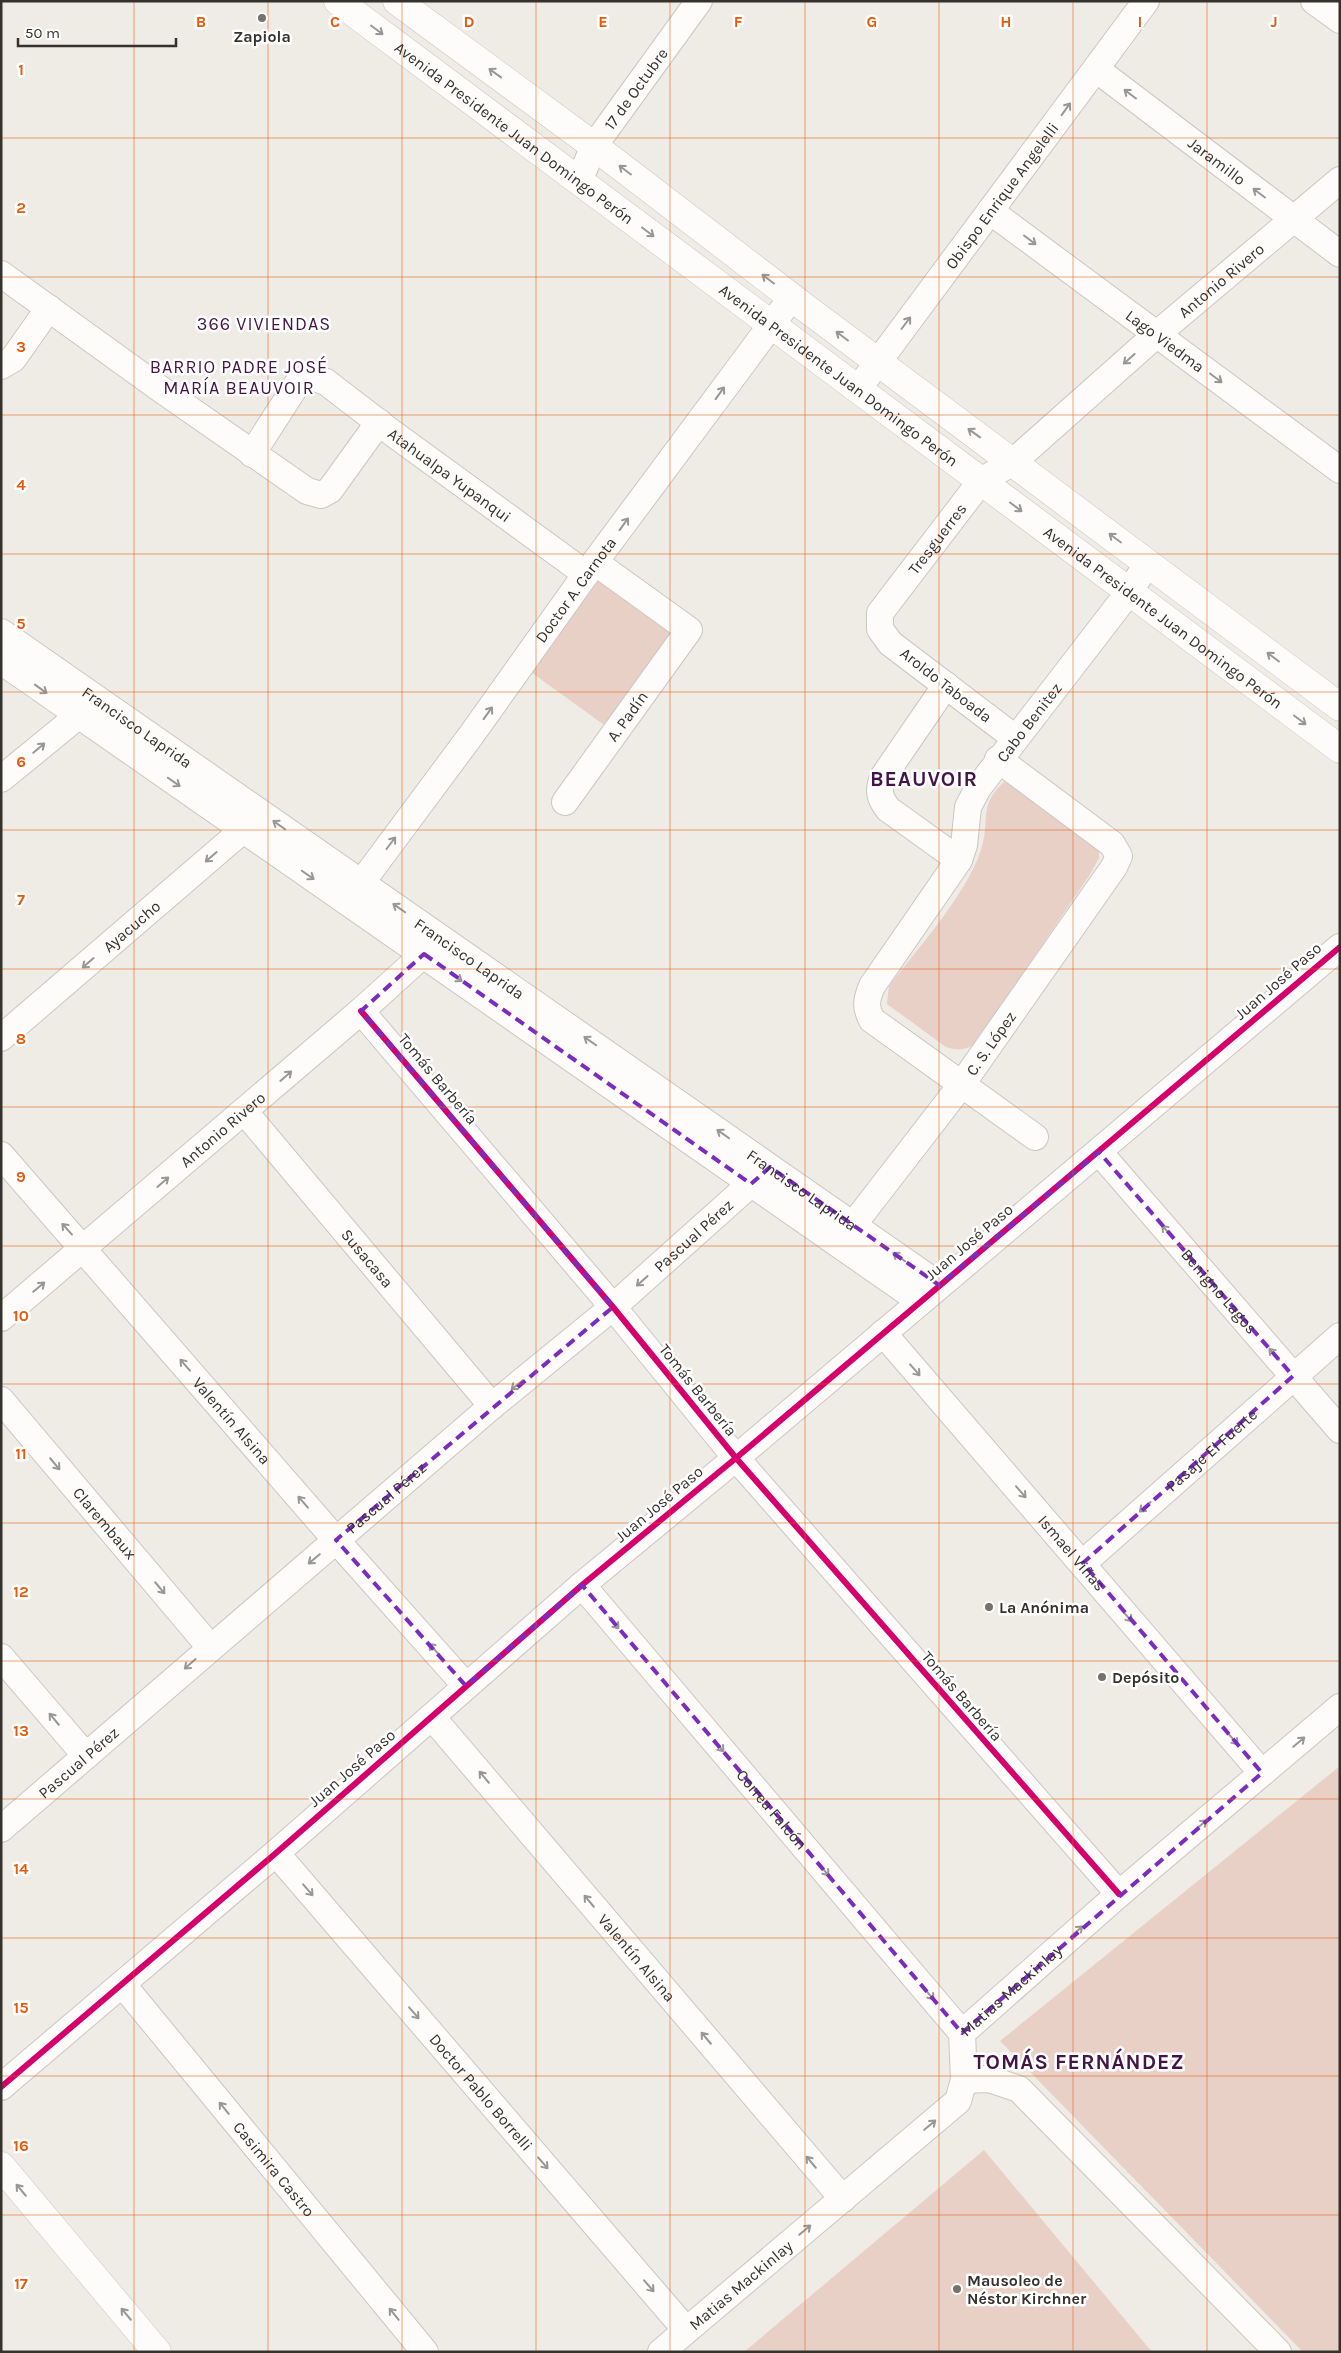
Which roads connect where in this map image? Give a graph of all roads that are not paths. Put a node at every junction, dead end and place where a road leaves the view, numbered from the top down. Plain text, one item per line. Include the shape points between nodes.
1 (338, 1) edge
2 (397, 1) edge
3 (699, 1) edge
4 (1146, 1) edge
5 (1314, 1) edge
6 (1340, 20) edge
7 (1096, 68) junction
8 (594, 146) junction
9 (1340, 180) edge
10 (580, 181) junction
11 (990, 211) junction
12 (1292, 219) junction
13 (1340, 254) edge
14 (1, 274) edge
15 (792, 297) junction
16 (49, 308) junction
17 (771, 323) junction
18 (1157, 334) junction
19 (876, 362) junction
20 (1, 366) edge
21 (858, 389) junction
22 (379, 422) junction
23 (252, 454) junction
24 (1013, 462) junction
25 (1340, 470) edge
26 (981, 481) junction
27 (1148, 563) junction
28 (591, 569) junction
29 (1129, 592) junction
30 (880, 629) joint
31 (689, 630) joint
32 (1, 632) edge
33 (1, 661) edge
34 (946, 685) junction
35 (1340, 707) edge
36 (78, 716) junction
37 (1015, 738) junction
38 (1340, 749) edge
39 (998, 760) junction
40 (1, 779) edge
41 (565, 802) dead end
42 (250, 820) junction
43 (959, 860) junction
44 (362, 882) junction
45 (433, 946) junction
46 (1335, 960) edge
47 (361, 1010) junction
48 (1, 1038) edge
49 (962, 1084) junction
50 (244, 1111) junction
51 (1035, 1137) dead end
52 (1099, 1152) junction
53 (1, 1155) edge
54 (760, 1175) junction
55 (853, 1225) junction
56 (85, 1249) junction
57 (930, 1293) junction
58 (613, 1306) junction
59 (1, 1318) edge
60 (883, 1333) junction
61 (1340, 1336) edge
62 (1293, 1376) junction
63 (1, 1400) edge
64 (492, 1406) junction
65 (1340, 1430) edge
66 (736, 1458) junction
67 (336, 1540) junction
68 (1083, 1563) junction
69 (582, 1585) junction
70 (210, 1647) junction
71 (1, 1656) edge
72 (466, 1686) junction
73 (1340, 1707) edge
74 (432, 1716) junction
75 (86, 1756) junction
76 (1262, 1773) junction
77 (1, 1829) edge
78 (276, 1853) junction
79 (1119, 1894) junction
80 (123, 1985) junction
81 (962, 2033) junction
82 (964, 2080) junction
83 (1, 2087) edge
84 (1, 2166) edge
85 (843, 2199) junction
86 (686, 2330) junction
87 (157, 2352) edge
88 (425, 2352) edge
89 (661, 2352) edge
90 (1278, 2352) edge

1 -> 10 main road, Avenida Presidente Juan Domingo Perón
8 -> 2 main road, Avenida Presidente Juan Domingo Perón
3 - 8 street, 17 de Octubre
4 - 7 street, Obispo Enrique Angelelli
5 - 6 street
11 -> 7 street, Obispo Enrique Angelelli
12 -> 7 street, Jaramillo
8 - 10 street, 17 de Octubre
15 -> 8 main road, Avenida Presidente Juan Domingo Perón
9 - 12 street, Antonio Rivero
10 -> 17 main road, Avenida Presidente Juan Domingo Perón
11 -> 18 street, Lago Viedma
19 -> 11 street, Obispo Enrique Angelelli
12 - 13 street, Jaramillo
12 - 18 street, Antonio Rivero
14 - 16 street
15 - 17 street, Doctor A. Carnota
19 -> 15 main road, Avenida Presidente Juan Domingo Perón
16 - 20 street via 13,359
16 - 23 street
17 - 21 main road, Avenida Presidente Juan Domingo Perón
28 -> 17 street, Doctor A. Carnota
18 -> 24 street, Antonio Rivero
18 -> 25 street, Lago Viedma
19 - 21 street, Obispo Enrique Angelelli
24 -> 19 main road, Avenida Presidente Juan Domingo Perón
21 - 26 main road, Avenida Presidente Juan Domingo Perón
22 - 23 street via 330,490 322,496 307,491
22 - 23 street, Atahualpa Yupanqui via 326,382 313,377 299,381
22 - 28 street, Atahualpa Yupanqui
24 - 26 street, Tresguerres
27 -> 24 main road, Avenida Presidente Juan Domingo Perón
26 -> 29 main road, Avenida Presidente Juan Domingo Perón
26 - 30 street, Tresguerres via 880,613
27 - 29 street, Cabo Benitez
35 -> 27 main road, Avenida Presidente Juan Domingo Perón
28 - 31 street, Atahualpa Yupanqui
44 -> 28 street, Doctor A. Carnota
29 - 37 street, Cabo Benitez
29 -> 38 main road, Avenida Presidente Juan Domingo Perón
30 - 34 street, Aroldo Taboada via 890,642
31 - 41 street, A. Padín
32 - 42 street, Francisco Laprida
33 -> 36 street, Francisco Laprida
34 - 37 street, Aroldo Taboada
34 - 43 street via 883,777 878,790 888,809
40 -> 36 street
36 -> 42 street, Francisco Laprida
37 - 39 street, Cabo Benitez
39 - 43 street, Cabo Benitez via 968,807 964,846
39 - 49 street, C. S. López via 1112,844 1119,856
44 -> 42 street, Francisco Laprida
42 -> 45 street, Francisco Laprida
42 -> 48 street, Ayacucho
43 - 49 street, Cabo Benitez via 872,986 866,999 866,1010 872,1020
45 -> 44 street, Francisco Laprida
45 - 47 street, Antonio Rivero
45 - 54 street, Francisco Laprida
46 - 52 street, Juan José Paso
50 -> 47 street, Antonio Rivero
47 - 58 street, Tomás Barbería
49 - 51 street
49 - 55 street, C. S. López
56 -> 50 street, Antonio Rivero
50 - 64 street, Susacasa
52 - 57 street, Juan José Paso
62 -> 52 street, Benigno Lagos
56 -> 53 street, Valentín Alsina
54 - 55 street, Francisco Laprida
54 - 57 street, Francisco Laprida
54 -> 58 street, Pascual Pérez
57 -> 55 street, Francisco Laprida
59 -> 56 street, Antonio Rivero
67 -> 56 street, Valentín Alsina
57 - 60 street, Juan José Paso
58 -> 64 street, Pascual Pérez
58 - 66 street, Tomás Barbería
60 - 66 street, Juan José Paso
60 -> 68 street, Ismael Viñas
61 - 62 street, Pasaje El Fuerte
62 - 65 street, Benigno Lagos
62 -> 68 street, Pasaje El Fuerte
63 -> 70 street, Clarembaux
64 - 67 street, Pascual Pérez
66 - 69 street, Juan José Paso
66 - 79 street, Tomás Barbería
67 -> 70 street, Pascual Pérez
72 -> 67 street, Valentín Alsina
68 -> 76 street, Ismael Viñas
69 - 72 street, Juan José Paso
69 -> 81 street, Correa Falcón
70 -> 75 street, Pascual Pérez
75 -> 71 street
72 - 74 street, Juan José Paso
76 -> 73 street, Matias Mackinlay
74 - 78 street, Juan José Paso
85 -> 74 street, Valentín Alsina
75 - 77 street, Pascual Pérez
79 -> 76 street, Matias Mackinlay
78 - 80 street, Juan José Paso
78 -> 86 street, Doctor Pablo Borrelli
81 -> 79 street, Matias Mackinlay
80 - 83 street, Juan José Paso
88 -> 80 street, Casimira Castro
81 - 82 street, Matias Mackinlay
85 -> 82 street, Matias Mackinlay via 958,2101
82 - 90 street via 988,2079 1019,2089
87 -> 84 main road
86 -> 85 street, Matias Mackinlay
86 - 89 street, Matias Mackinlay

